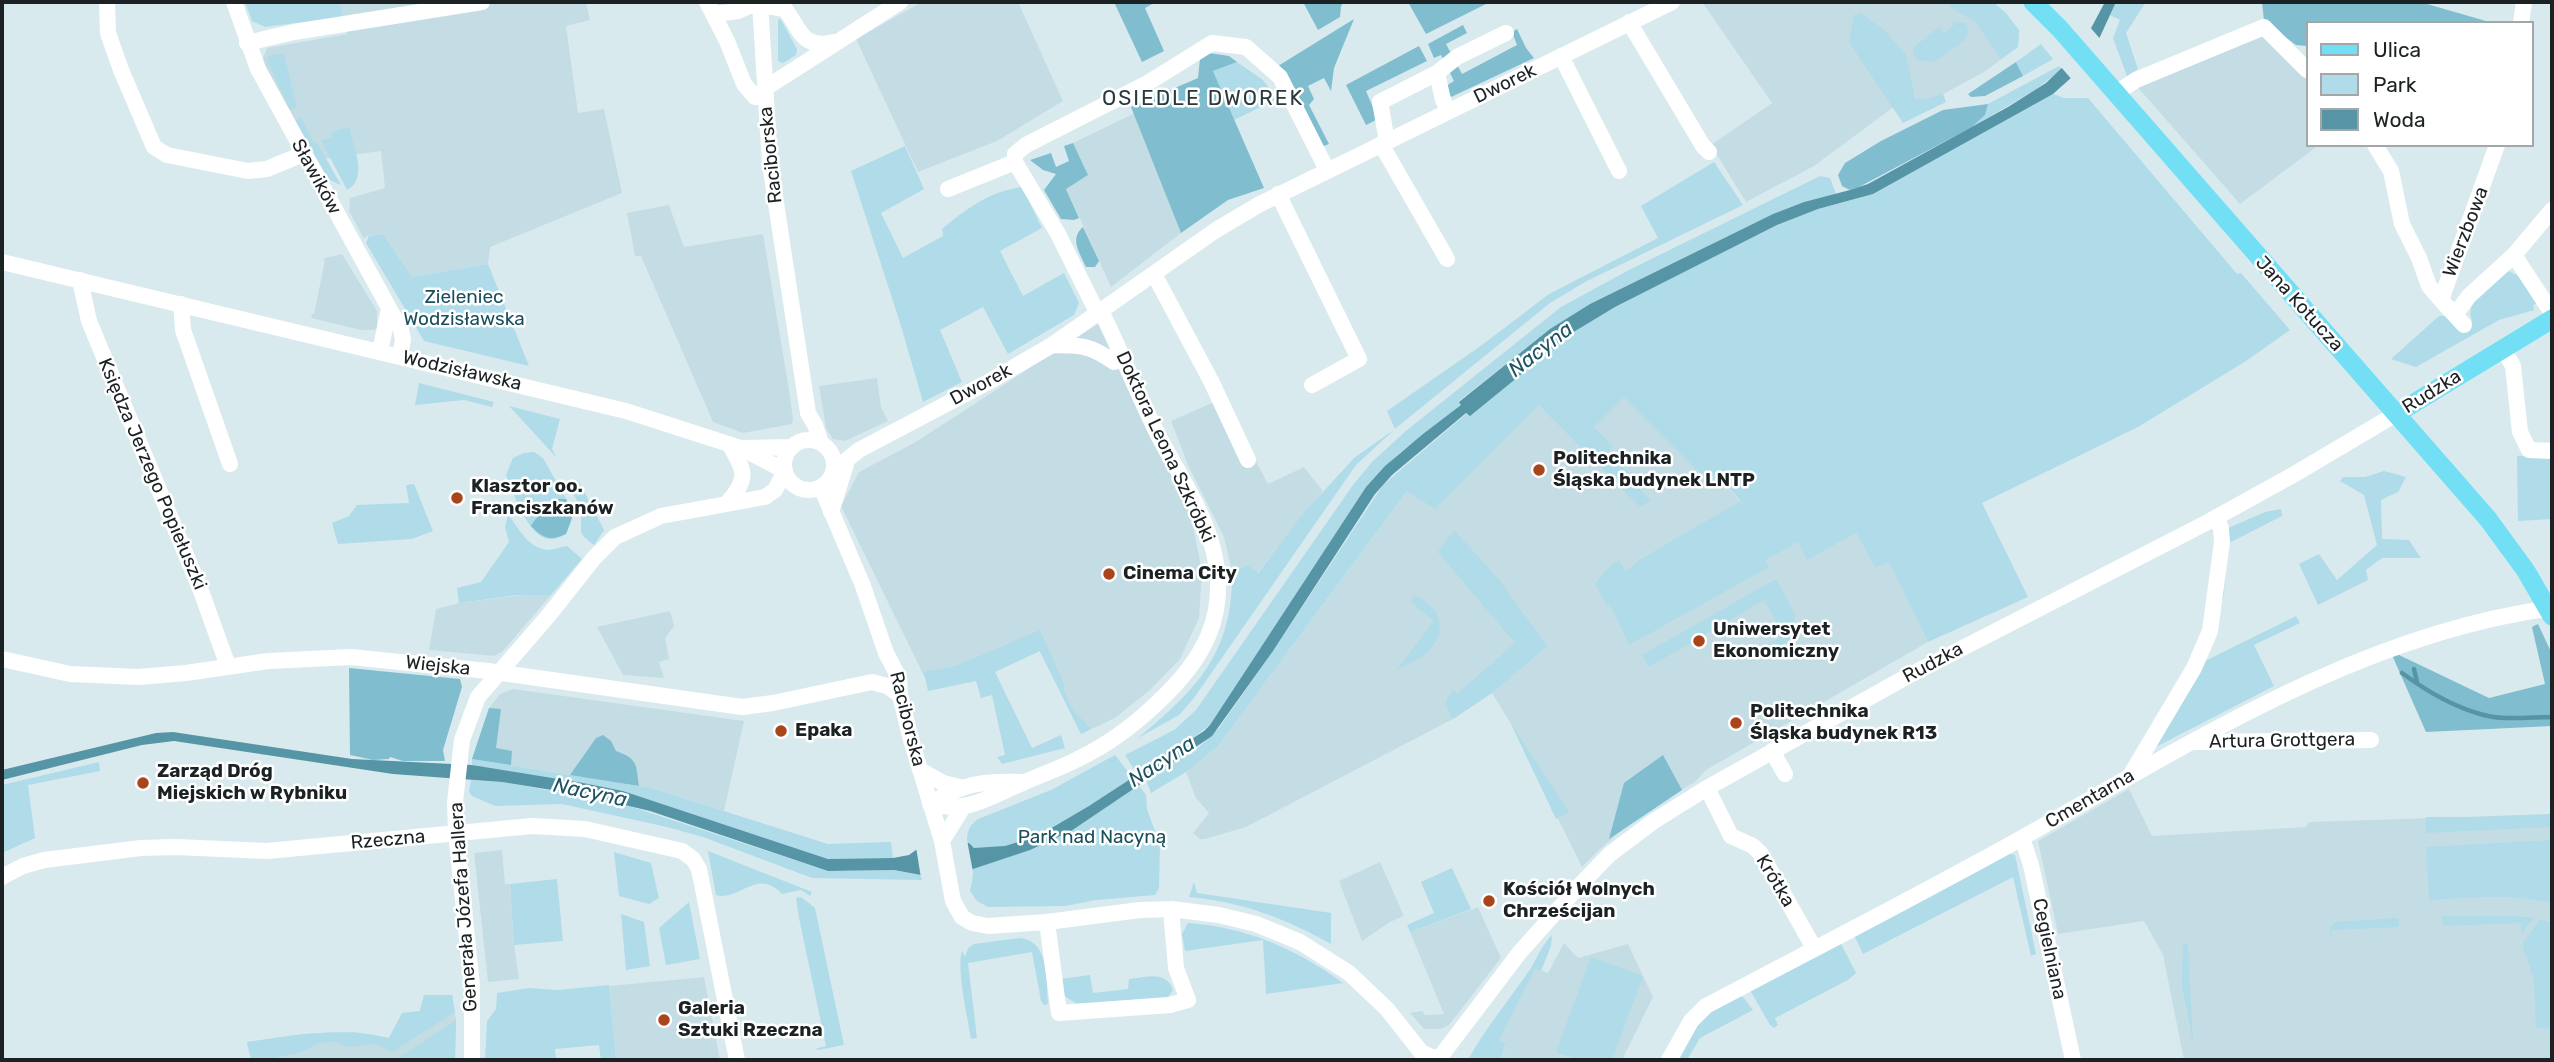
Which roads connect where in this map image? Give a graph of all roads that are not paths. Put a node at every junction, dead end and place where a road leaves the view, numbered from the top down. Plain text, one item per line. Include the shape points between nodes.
1 (107, 2) edge
2 (234, 2) edge
3 (482, 2) edge
4 (1672, 2) edge
5 (2033, 2) edge
6 (2524, 2) edge
7 (760, 3) edge
8 (893, 4) edge
9 (711, 8) edge
10 (2521, 21) edge
11 (1629, 22) junction
12 (1506, 33) dead end
13 (836, 41) junction
14 (247, 43) junction
15 (1561, 56) junction
16 (2306, 69) edge
17 (1437, 73) junction
18 (2110, 86) junction
19 (765, 93) junction
20 (1449, 111) junction
21 (1384, 143) junction
22 (2376, 147) edge
23 (2496, 147) edge
24 (1709, 152) dead end
25 (303, 154) junction
26 (1015, 162) junction
27 (1327, 170) junction
28 (1619, 171) dead end
29 (948, 189) dead end
30 (1278, 194) junction
31 (2552, 210) edge
32 (2514, 255) junction
33 (1447, 259) dead end
34 (2, 262) edge
35 (1154, 274) junction
36 (80, 280) junction
37 (2441, 300) junction
38 (181, 304) junction
39 (389, 309) junction
40 (1100, 313) junction
41 (2552, 313) edge
42 (2552, 319) edge
43 (1052, 345) junction
44 (2503, 349) junction
45 (380, 351) junction
46 (400, 356) junction
47 (1118, 360) junction
48 (1312, 385) dead end
49 (808, 413) junction
50 (2396, 414) junction
51 (795, 445) junction
52 (735, 446) junction
53 (825, 446) junction
54 (859, 450) junction
55 (2552, 451) edge
56 (1248, 460) dead end
57 (230, 464) dead end
58 (840, 467) junction
59 (785, 471) junction
60 (823, 486) junction
61 (728, 502) junction
62 (831, 512) junction
63 (2217, 517) junction
64 (2551, 611) edge
65 (886, 653) junction
66 (2, 659) edge
67 (228, 666) junction
68 (500, 673) junction
69 (872, 682) junction
70 (900, 695) junction
71 (2371, 740) dead end
72 (2193, 742) junction
73 (1772, 751) junction
74 (920, 770) junction
75 (1786, 774) dead end
76 (2131, 774) junction
77 (1024, 782) junction
78 (960, 787) junction
79 (1707, 788) junction
80 (930, 804) junction
81 (963, 807) junction
82 (456, 833) junction
83 (2022, 838) junction
84 (942, 841) junction
85 (2, 877) edge
86 (1171, 909) junction
87 (1047, 922) junction
88 (1814, 948) junction
89 (1431, 1059) edge
90 (472, 1060) edge
91 (737, 1060) edge
92 (1669, 1060) edge
93 (2073, 1060) edge

1 - 25 street via 108,33 154,148 167,155 248,171 267,169
2 - 14 street, Sławików
3 - 14 street
4 - 11 street, Dworek
5 - 18 main road, Jana Kotucza
6 - 10 street
7 - 9 street via 738,11
7 - 13 street via 784,8 810,43
7 - 19 street
8 - 13 street
9 - 19 street, Raciborska via 747,89 755,97
11 - 15 street, Dworek
11 - 24 street
12 - 17 street via 1457,57
13 - 19 street
14 - 25 street, Sławików
15 - 20 street, Dworek
15 - 28 street
16 - 18 street via 2264,27 2136,80
17 - 20 street
17 - 21 street via 1380,102
18 - 50 main road, Jana Kotucza
19 - 49 street, Raciborska via 771,177
20 - 21 street, Dworek
21 - 27 street, Dworek
21 - 33 street
22 - 37 street via 2391,172 2402,224
23 - 37 street, Wierzbowa
25 - 39 street, Sławików
26 - 27 street via 1018,150 1146,84 1212,43 1246,47 1280,77
26 - 29 street
26 - 40 street
27 - 30 street, Dworek
30 - 35 street, Dworek
30 - 48 street via 1359,359
31 - 32 street, Wierzbowa
32 - 37 street, Wierzbowa via 2485,280 2460,320
32 - 41 street
34 - 36 street, Wodzisławska
35 - 40 street, Dworek
35 - 56 street
36 - 38 street, Wodzisławska
36 - 67 street, Księdza Jerzego Popiełuszki via 89,321
38 - 45 street, Wodzisławska
38 - 57 street via 183,330
39 - 45 street
39 - 46 street, Sławików via 402,335
40 - 43 street, Dworek
40 - 47 street, Doktora Leona Szkróbki
42 - 44 main road, Rudzka
43 - 47 street via 1087,346
43 - 54 street, Dworek
44 - 50 main road, Rudzka
44 - 55 street via 2513,366 2520,432 2529,450
45 - 46 street, Wodzisławska
46 - 52 street, Wodzisławska via 626,411
47 - 77 street, Doktora Leona Szkróbki via 1209,537 1217,567 1216,612 1198,656 1150,710 1097,749
49 - 51 street, Raciborska
49 - 53 street, Raciborska
50 - 63 street, Rudzka
50 - 64 main road, Jana Kotucza via 2488,519
51 - 52 street, Wodzisławska
51 - 53 street via 810,440
51 - 59 street via 786,458
52 - 59 street, Wodzisławska
52 - 61 street via 742,486
53 - 54 street, Dworek
53 - 58 street
54 - 58 street, Dworek
58 - 60 street
58 - 62 street
59 - 60 street via 800,488
59 - 61 street, Generała Józefa Hallera via 769,495
60 - 62 street, Raciborska
61 - 68 street, Generała Józefa Hallera via 661,516 615,537
62 - 65 street, Raciborska
63 - 73 street, Rudzka
63 - 76 street via 2222,542 2210,631
64 - 72 street, Cmentarna via 2466,626 2403,646 2340,670
65 - 69 street
65 - 70 street, Raciborska via 899,678
66 - 67 street, Wiejska via 101,677
67 - 68 street, Wiejska via 351,657
68 - 69 street, Wiejska via 741,707
68 - 82 street, Generała Józefa Hallera via 478,696 468,721 456,786
69 - 70 street
70 - 74 street, Raciborska
71 - 72 street, Artura Grottgera
72 - 76 street, Cmentarna
73 - 75 street
73 - 79 street, Rudzka
74 - 78 street
74 - 80 street, Raciborska
76 - 83 street, Cmentarna
77 - 78 street, Doktora Leona Szkróbki via 986,781
77 - 81 street, Doktora Leona Szkróbki
78 - 80 street, Doktora Leona Szkróbki
79 - 88 street, Krótka via 1731,836 1761,854
79 - 89 street, Rudzka via 1640,831 1601,863 1527,944 1444,1052
80 - 81 street, Doktora Leona Szkróbki
80 - 84 street, Raciborska
81 - 84 street
82 - 85 street, Rzeczna via 267,851 141,848 44,860
82 - 90 street, Generała Józefa Hallera via 471,969
82 - 91 street, Rzeczna via 566,827 682,851 693,859 699,869
83 - 88 street, Cmentarna
83 - 93 street, Cegielniana
84 - 87 street, Raciborska via 953,901 962,917 982,926
86 - 87 street
86 - 87 street via 1176,968 1188,1000 1170,1005 1059,1013
86 - 89 street via 1256,924 1317,950 1357,980
88 - 92 street, Cmentarna via 1706,1006 1691,1021

